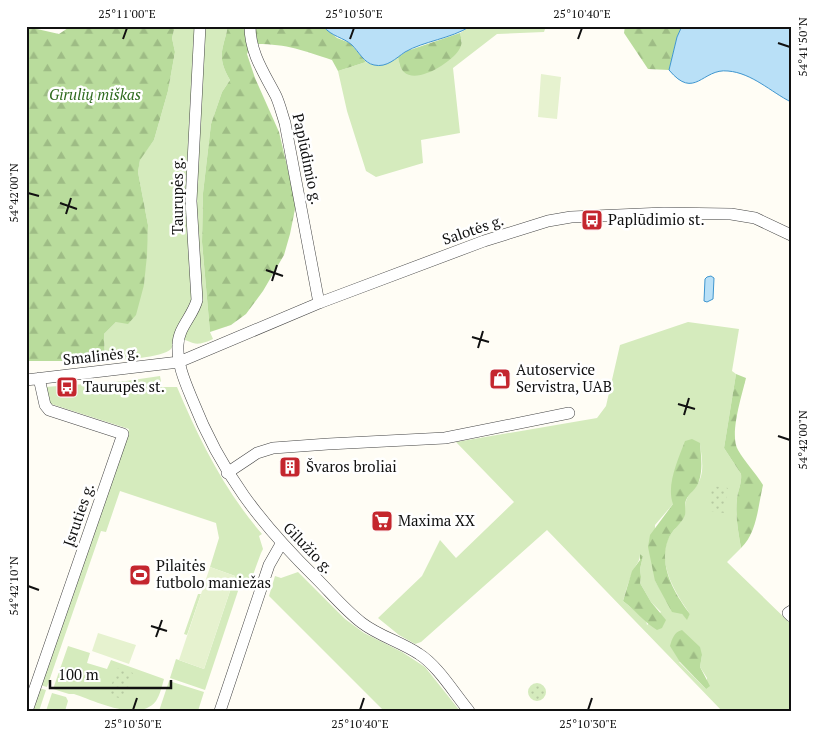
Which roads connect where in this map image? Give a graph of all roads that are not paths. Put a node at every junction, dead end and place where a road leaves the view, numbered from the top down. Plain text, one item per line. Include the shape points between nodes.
1 (200, 26) edge
2 (250, 26) edge
3 (791, 235) edge
4 (319, 303) junction
5 (179, 362) junction
6 (39, 378) junction
7 (26, 380) edge
8 (569, 413) dead end
9 (227, 473) junction
10 (281, 544) junction
11 (791, 611) edge
12 (791, 616) edge
13 (27, 711) edge
14 (220, 711) edge
15 (468, 711) edge

1 - 5 street, Taurupės g. via 191,201 197,300 178,338
2 - 4 street, Paplūdimio g. via 255,59 285,123
3 - 4 street, Salotės g. via 754,218 731,214 571,217 484,241
4 - 5 street, Salotės g.
5 - 6 street, Smalinės g.
5 - 9 street, Gilužio g. via 204,429
6 - 7 street, Smalinės g.
6 - 13 street, Įsruties g. via 49,410 123,434
8 - 9 street via 445,438 273,448 258,453
9 - 10 street, Gilužio g.
10 - 14 street via 269,565
10 - 15 street, Gilužio g. via 364,624 420,654
11 - 12 street via 788,613

